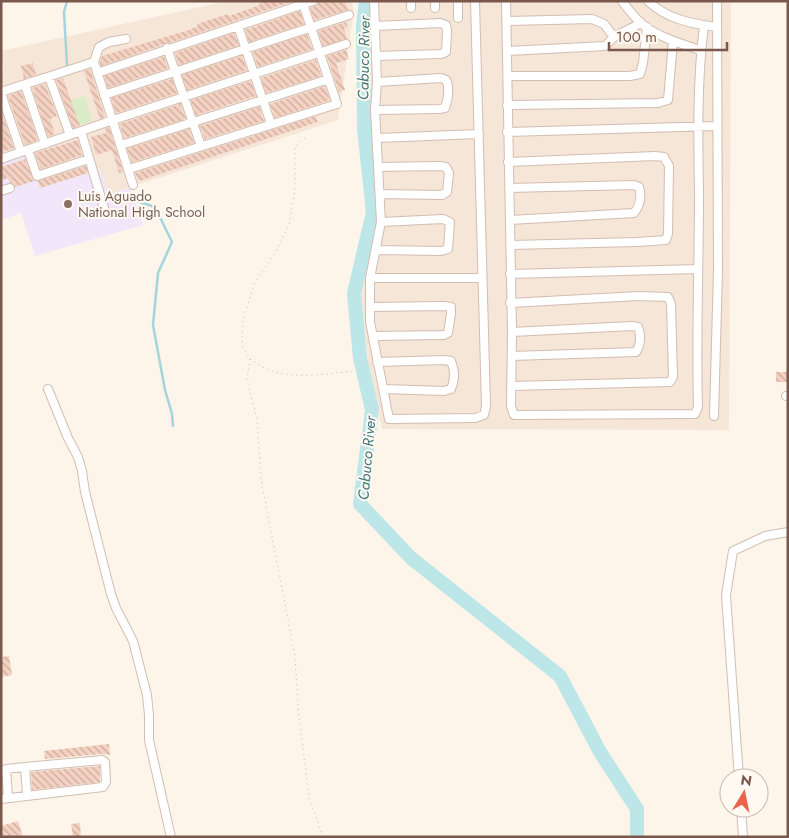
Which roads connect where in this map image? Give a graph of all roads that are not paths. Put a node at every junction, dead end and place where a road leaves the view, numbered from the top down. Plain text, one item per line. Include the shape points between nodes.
1 (313, 1) edge
2 (374, 1) edge
3 (458, 1) edge
4 (475, 1) edge
5 (506, 1) edge
6 (622, 1) edge
7 (648, 1) edge
8 (718, 1) edge
9 (303, 4) junction
10 (349, 15) dead end
11 (458, 18) dead end
12 (507, 21) junction
13 (644, 25) junction
14 (704, 25) junction
15 (238, 26) junction
16 (375, 26) junction
17 (312, 27) junction
18 (717, 27) junction
19 (614, 37) junction
20 (126, 39) dead end
21 (673, 41) junction
22 (346, 44) dead end
23 (167, 48) junction
24 (245, 49) junction
25 (700, 50) junction
26 (507, 51) junction
27 (320, 52) junction
28 (376, 56) junction
29 (94, 62) junction
30 (176, 72) junction
31 (97, 73) junction
32 (254, 74) junction
33 (508, 76) junction
34 (50, 77) junction
35 (329, 78) junction
36 (377, 82) junction
37 (25, 85) junction
38 (1, 93) edge
39 (104, 95) junction
40 (184, 96) junction
41 (262, 100) junction
42 (508, 105) junction
43 (375, 110) junction
44 (113, 120) junction
45 (192, 123) junction
46 (270, 124) junction
47 (697, 126) junction
48 (716, 126) junction
49 (81, 131) junction
50 (507, 132) junction
51 (479, 134) junction
52 (70, 135) junction
53 (376, 138) junction
54 (45, 144) junction
55 (122, 145) junction
56 (201, 146) junction
57 (25, 151) junction
58 (1, 159) edge
59 (89, 159) junction
60 (508, 162) junction
61 (378, 167) junction
62 (129, 169) junction
63 (133, 185) dead end
64 (10, 188) dead end
65 (509, 188) junction
66 (1, 190) edge
67 (381, 194) junction
68 (104, 208) dead end
69 (510, 220) junction
70 (382, 222) junction
71 (510, 244) junction
72 (377, 250) junction
73 (698, 269) junction
74 (510, 274) junction
75 (370, 278) junction
76 (482, 278) junction
77 (510, 302) junction
78 (371, 307) junction
79 (512, 332) junction
80 (373, 336) junction
81 (512, 356) junction
82 (377, 362) junction
83 (511, 386) junction
84 (48, 389) dead end
85 (384, 390) junction
86 (714, 416) dead end
87 (788, 532) edge
88 (25, 767) junction
89 (738, 768) edge
90 (27, 795) junction
91 (5, 798) edge
92 (742, 818) edge
93 (171, 837) edge
94 (743, 837) edge

1 - 9 street
2 - 16 street
3 - 11 street
4 - 51 street
5 - 12 street
6 - 13 street
7 - 14 street via 674,17
8 - 18 street
9 - 15 street
9 - 17 street
10 - 17 street
12 - 19 street via 592,19 604,24
12 - 26 street
13 - 19 street
13 - 21 street
13 - 33 street via 640,74
14 - 18 street
14 - 25 street
15 - 23 street
15 - 24 street
16 - 28 street
16 - 28 street via 440,23 446,25 447,31 446,52 441,54
17 - 24 street
17 - 27 street
18 - 48 street
19 - 26 street via 605,46
20 - 29 street via 100,46
21 - 25 street
21 - 42 street via 668,100 658,103
22 - 27 street
23 - 30 street
23 - 31 street
24 - 30 street
24 - 32 street
25 - 47 street
26 - 33 street
27 - 32 street
27 - 35 street
28 - 36 street
29 - 31 street
29 - 34 street
30 - 39 street
30 - 40 street
31 - 39 street
32 - 40 street
32 - 41 street
33 - 42 street
34 - 37 street
34 - 52 street
35 - 41 street
35 - 46 street via 337,104
36 - 43 street
36 - 43 street via 441,78 448,84 447,102 445,108 440,109
37 - 38 street
37 - 54 street
38 - 57 street
39 - 44 street
40 - 44 street
40 - 45 street
41 - 45 street
41 - 46 street
42 - 50 street
43 - 53 street
44 - 49 street
44 - 55 street
45 - 55 street
45 - 56 street
46 - 56 street
47 - 48 street
47 - 50 street
47 - 73 street
48 - 86 street via 718,270
49 - 52 street
49 - 59 street
50 - 60 street
51 - 53 street
51 - 76 street
52 - 54 street
53 - 61 street
54 - 57 street
55 - 62 street
56 - 62 street
57 - 58 street
57 - 59 street via 37,176
59 - 68 street
60 - 65 street
60 - 71 street via 655,156 664,157 668,166 666,240
61 - 67 street
61 - 67 street via 439,166 446,167 449,173 447,192 442,194
62 - 63 street
64 - 66 street
65 - 69 street
65 - 69 street via 634,185 641,193 634,213
67 - 70 street
69 - 71 street
70 - 72 street
70 - 72 street via 443,219 450,222 450,242 448,249 441,251
71 - 74 street
72 - 75 street
73 - 74 street
73 - 83 street via 698,407 695,414 514,415
74 - 77 street
75 - 76 street
75 - 78 street
76 - 85 street via 484,415 475,418 390,419
77 - 79 street
77 - 83 street via 668,297 672,304 673,377 670,382
78 - 80 street
78 - 80 street via 444,306 451,307 452,313 448,333 444,335
79 - 81 street
79 - 81 street via 632,326 638,327 640,333 640,347 636,352
80 - 82 street
81 - 83 street
82 - 85 street
82 - 85 street via 444,360 451,361 454,367 451,389
84 - 93 street via 78,456 111,594 133,641 147,695 149,740
87 - 89 street via 765,536 733,552 726,595
88 - 90 street
88 - 90 street via 105,762 106,782 103,787
88 - 91 street via 6,769
90 - 91 street
92 - 94 street

